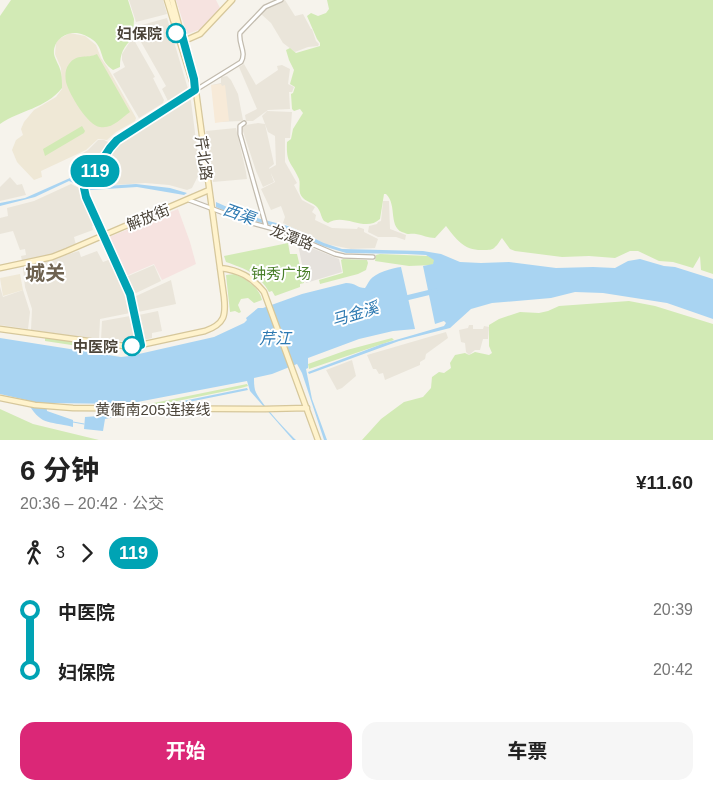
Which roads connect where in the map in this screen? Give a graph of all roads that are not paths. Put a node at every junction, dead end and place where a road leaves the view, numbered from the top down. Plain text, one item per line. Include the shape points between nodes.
1 (167, 0) edge
2 (172, 0) edge
3 (232, 0) edge
4 (281, 0) edge
5 (179, 32) junction
6 (184, 41) junction
7 (195, 90) junction
8 (244, 123) dead end
9 (209, 190) junction
10 (189, 200) junction
11 (237, 208) dead end
12 (212, 209) junction
13 (233, 216) junction
14 (266, 226) junction
15 (103, 236) junction
16 (373, 257) dead end
17 (0, 268) edge
18 (220, 268) junction
19 (0, 329) edge
20 (141, 345) junction
21 (0, 398) edge
22 (307, 408) junction
23 (318, 440) edge

1 - 5 main road, 芹北路
2 - 5 main road, 芹北路
3 - 6 main road via 200,34
4 - 7 street via 265,7 241,31 242,62
5 - 6 main road, 芹北路
5 - 7 main road, 芹北路
6 - 7 main road, 芹北路
7 - 9 main road, 芹北路
7 - 15 street via 123,135 86,183 85,195
8 - 14 street via 240,126 240,134
9 - 10 main road, 解放街
9 - 12 main road, 芹北路
10 - 12 street, 龙潭路
10 - 15 main road, 解放街
11 - 13 street
12 - 13 street, 龙潭路
12 - 18 main road, 芹北路
13 - 14 street, 龙潭路
14 - 16 street, 龙潭路 via 335,254
15 - 17 main road, 解放街 via 52,257
15 - 20 street via 130,294
18 - 20 main road, 芹北路 via 224,316 219,324 205,331
18 - 22 main road via 246,275 267,298
19 - 20 main road via 116,345
21 - 22 main road, 黄衢南205连接线 via 48,407
22 - 23 main road

